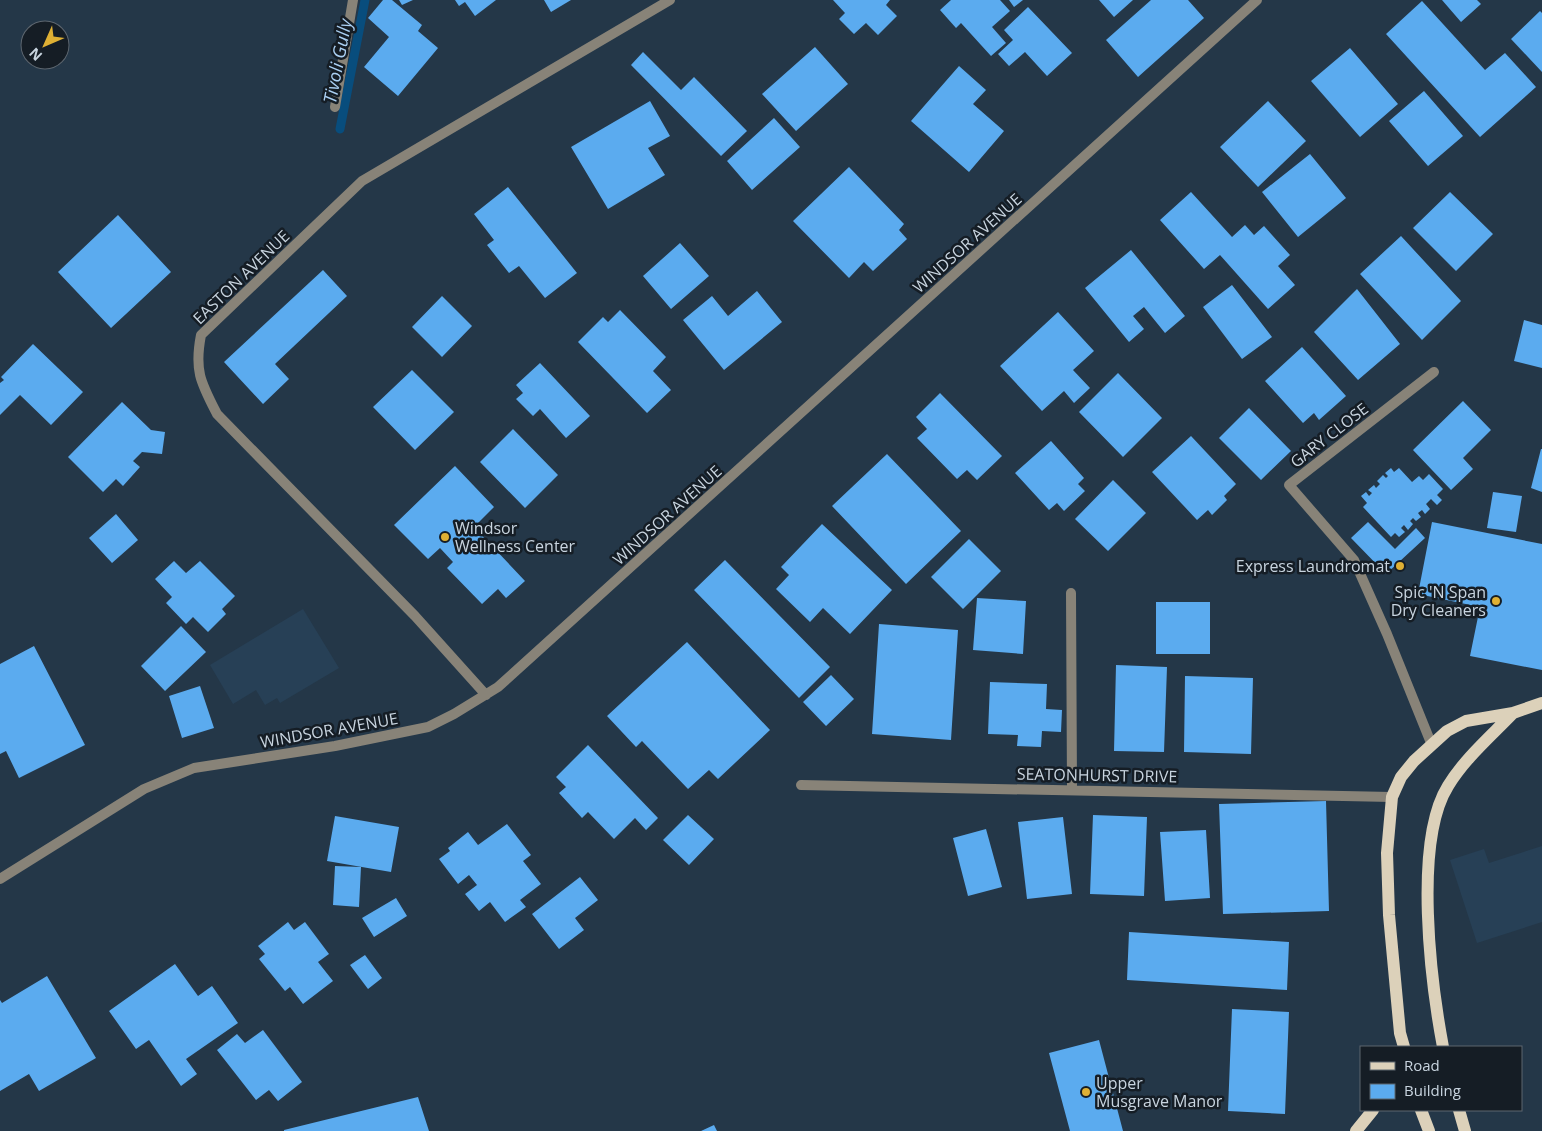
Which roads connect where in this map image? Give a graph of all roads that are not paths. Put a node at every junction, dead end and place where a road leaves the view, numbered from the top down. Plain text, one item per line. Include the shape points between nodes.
1 (353, 0) edge
2 (670, 0) edge
3 (1257, 0) edge
4 (335, 107) dead end
5 (1434, 372) dead end
6 (1070, 593) dead end
7 (486, 695) junction
8 (1542, 703) edge
9 (1513, 713) junction
10 (1431, 743) junction
11 (801, 785) dead end
12 (1072, 789) junction
13 (1392, 797) junction
14 (0, 879) edge
15 (1400, 1033) junction
16 (1396, 1046) edge
17 (1404, 1046) edge
18 (1443, 1046) edge
19 (1371, 1111) edge
20 (1421, 1111) edge
21 (1459, 1111) edge
22 (1356, 1131) edge
23 (1428, 1131) edge
24 (1465, 1131) edge

1 - 4 street
2 - 7 street, EASTON AVENUE via 362,181 202,335 197,358 201,384 217,414 415,616
3 - 7 street, WINDSOR AVENUE via 533,656
5 - 10 street, GARY CLOSE via 1289,485 1354,560
6 - 12 street
7 - 14 street, WINDSOR AVENUE via 428,727 335,746 194,768 144,789
8 - 9 main road
9 - 10 main road via 1466,721
9 - 18 main road via 1464,763 1447,787 1435,813 1430,835 1428,917
10 - 13 main road via 1401,777
11 - 12 street, SEATONHURST DRIVE
12 - 13 street, SEATONHURST DRIVE
13 - 15 main road via 1387,852 1388,915
15 - 16 main road
15 - 17 main road
19 - 22 main road
20 - 23 main road
21 - 24 main road

